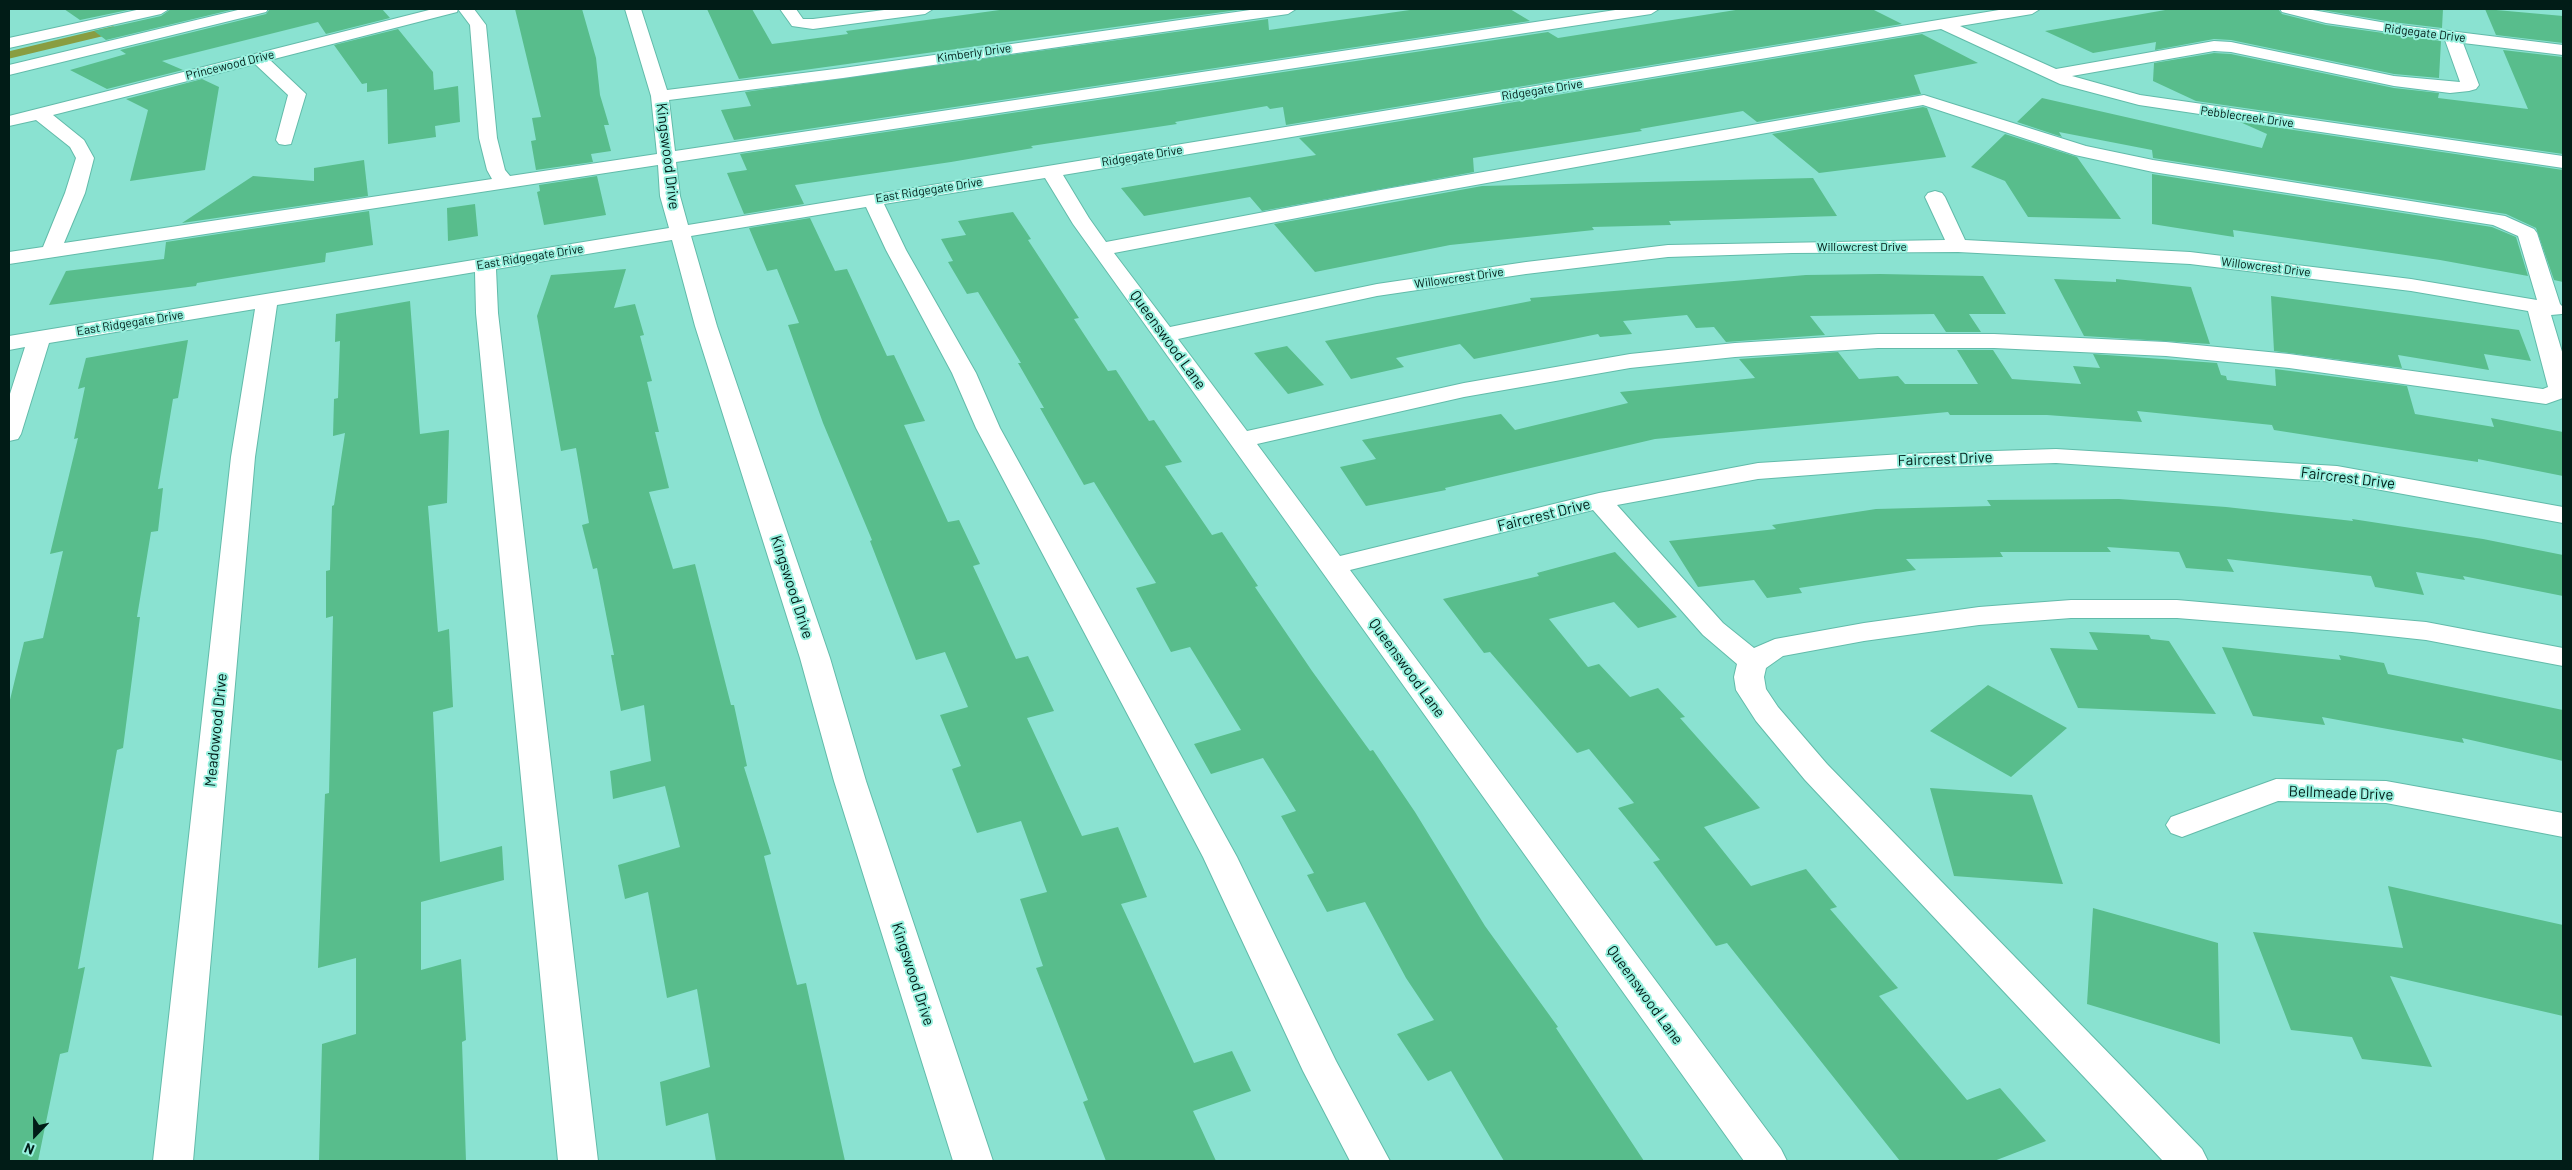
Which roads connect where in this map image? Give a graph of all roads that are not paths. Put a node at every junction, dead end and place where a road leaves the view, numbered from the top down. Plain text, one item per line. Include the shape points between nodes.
1 (161, 9) edge
2 (260, 9) edge
3 (451, 9) edge
4 (466, 9) edge
5 (634, 9) edge
6 (788, 9) edge
7 (926, 9) edge
8 (1288, 9) edge
9 (1533, 9) edge
10 (1651, 9) edge
11 (2032, 9) edge
12 (2288, 9) edge
13 (1556, 23) junction
14 (1944, 24) junction
15 (2452, 36) junction
16 (9, 43) edge
17 (2563, 50) edge
18 (258, 58) junction
19 (9, 70) edge
20 (2055, 75) junction
21 (660, 96) junction
22 (39, 113) junction
23 (9, 121) edge
24 (285, 140) dead end
25 (666, 157) junction
26 (2563, 162) edge
27 (1051, 171) junction
28 (504, 182) junction
29 (1934, 197) dead end
30 (872, 199) junction
31 (680, 232) junction
32 (1958, 246) junction
33 (1102, 249) junction
34 (51, 251) junction
35 (9, 258) edge
36 (485, 264) junction
37 (268, 300) junction
38 (2550, 308) edge
39 (1164, 335) junction
40 (39, 338) junction
41 (9, 343) edge
42 (9, 434) edge
43 (1241, 440) junction
44 (1599, 501) junction
45 (2563, 515) edge
46 (1332, 566) junction
47 (2563, 657) edge
48 (1753, 662) junction
49 (2563, 824) edge
50 (2182, 825) dead end
51 (173, 1161) edge
52 (578, 1161) edge
53 (973, 1161) edge
54 (1370, 1161) edge
55 (1767, 1161) edge
56 (2188, 1161) edge

1 - 16 street
2 - 19 street
3 - 18 street, Princewood Drive
4 - 28 street via 478,25 488,138 496,170
5 - 21 street, Kingswood Drive
6 - 7 street via 798,23 813,24
8 - 21 street, Kimberly Drive
9 - 13 street
10 - 13 street
11 - 14 street, Ridgegate Drive
12 - 15 street, Ridgegate Drive via 2326,18
13 - 25 street
14 - 20 street, Pebblecreek Drive
14 - 27 street, Ridgegate Drive
15 - 17 street, Ridgegate Drive
15 - 20 street via 2470,85 2429,86 2394,81 2214,46
18 - 22 street, Princewood Drive
18 - 24 street via 297,94
20 - 26 street, Pebblecreek Drive via 2139,100
21 - 25 street, Kingswood Drive
22 - 23 street, Princewood Drive
22 - 34 street via 77,144 86,158
25 - 28 street
25 - 31 street, Kingswood Drive via 670,196
27 - 30 street, East Ridgegate Drive
27 - 33 street, Queenswood Lane via 1080,220
28 - 34 street
29 - 32 street
30 - 31 street, East Ridgegate Drive
30 - 54 street via 896,250 964,373 988,428 1220,857 1322,1071
31 - 36 street, East Ridgegate Drive
31 - 53 street, Kingswood Drive via 706,326 816,658 850,781
32 - 38 street, Willowcrest Drive via 2190,258 2411,285
32 - 39 street, Willowcrest Drive via 1668,251 1377,290
33 - 38 street via 1924,100 2082,151 2153,166 2498,220 2527,233
33 - 39 street, Queenswood Lane
34 - 35 street
36 - 37 street, East Ridgegate Drive
36 - 52 street via 487,313
37 - 40 street, East Ridgegate Drive
37 - 51 street, Meadowood Drive via 243,457
38 - 43 street via 2560,390 2546,397 2318,365 2166,349 1994,341 1878,341 1735,350 1630,361 1464,390
39 - 43 street, Queenswood Lane
40 - 41 street, East Ridgegate Drive
40 - 42 street
43 - 46 street, Queenswood Lane
44 - 45 street, Faircrest Drive via 1758,471 1903,460 2056,456 2337,474
44 - 46 street, Faircrest Drive
44 - 48 street via 1713,629
46 - 55 street, Queenswood Lane
47 - 48 street via 2426,631 2352,623 2177,609 2071,609 1979,616 1864,632 1775,648
48 - 56 street via 1749,676 1751,690 1816,772
49 - 50 street, Bellmeade Drive via 2386,792 2276,790

